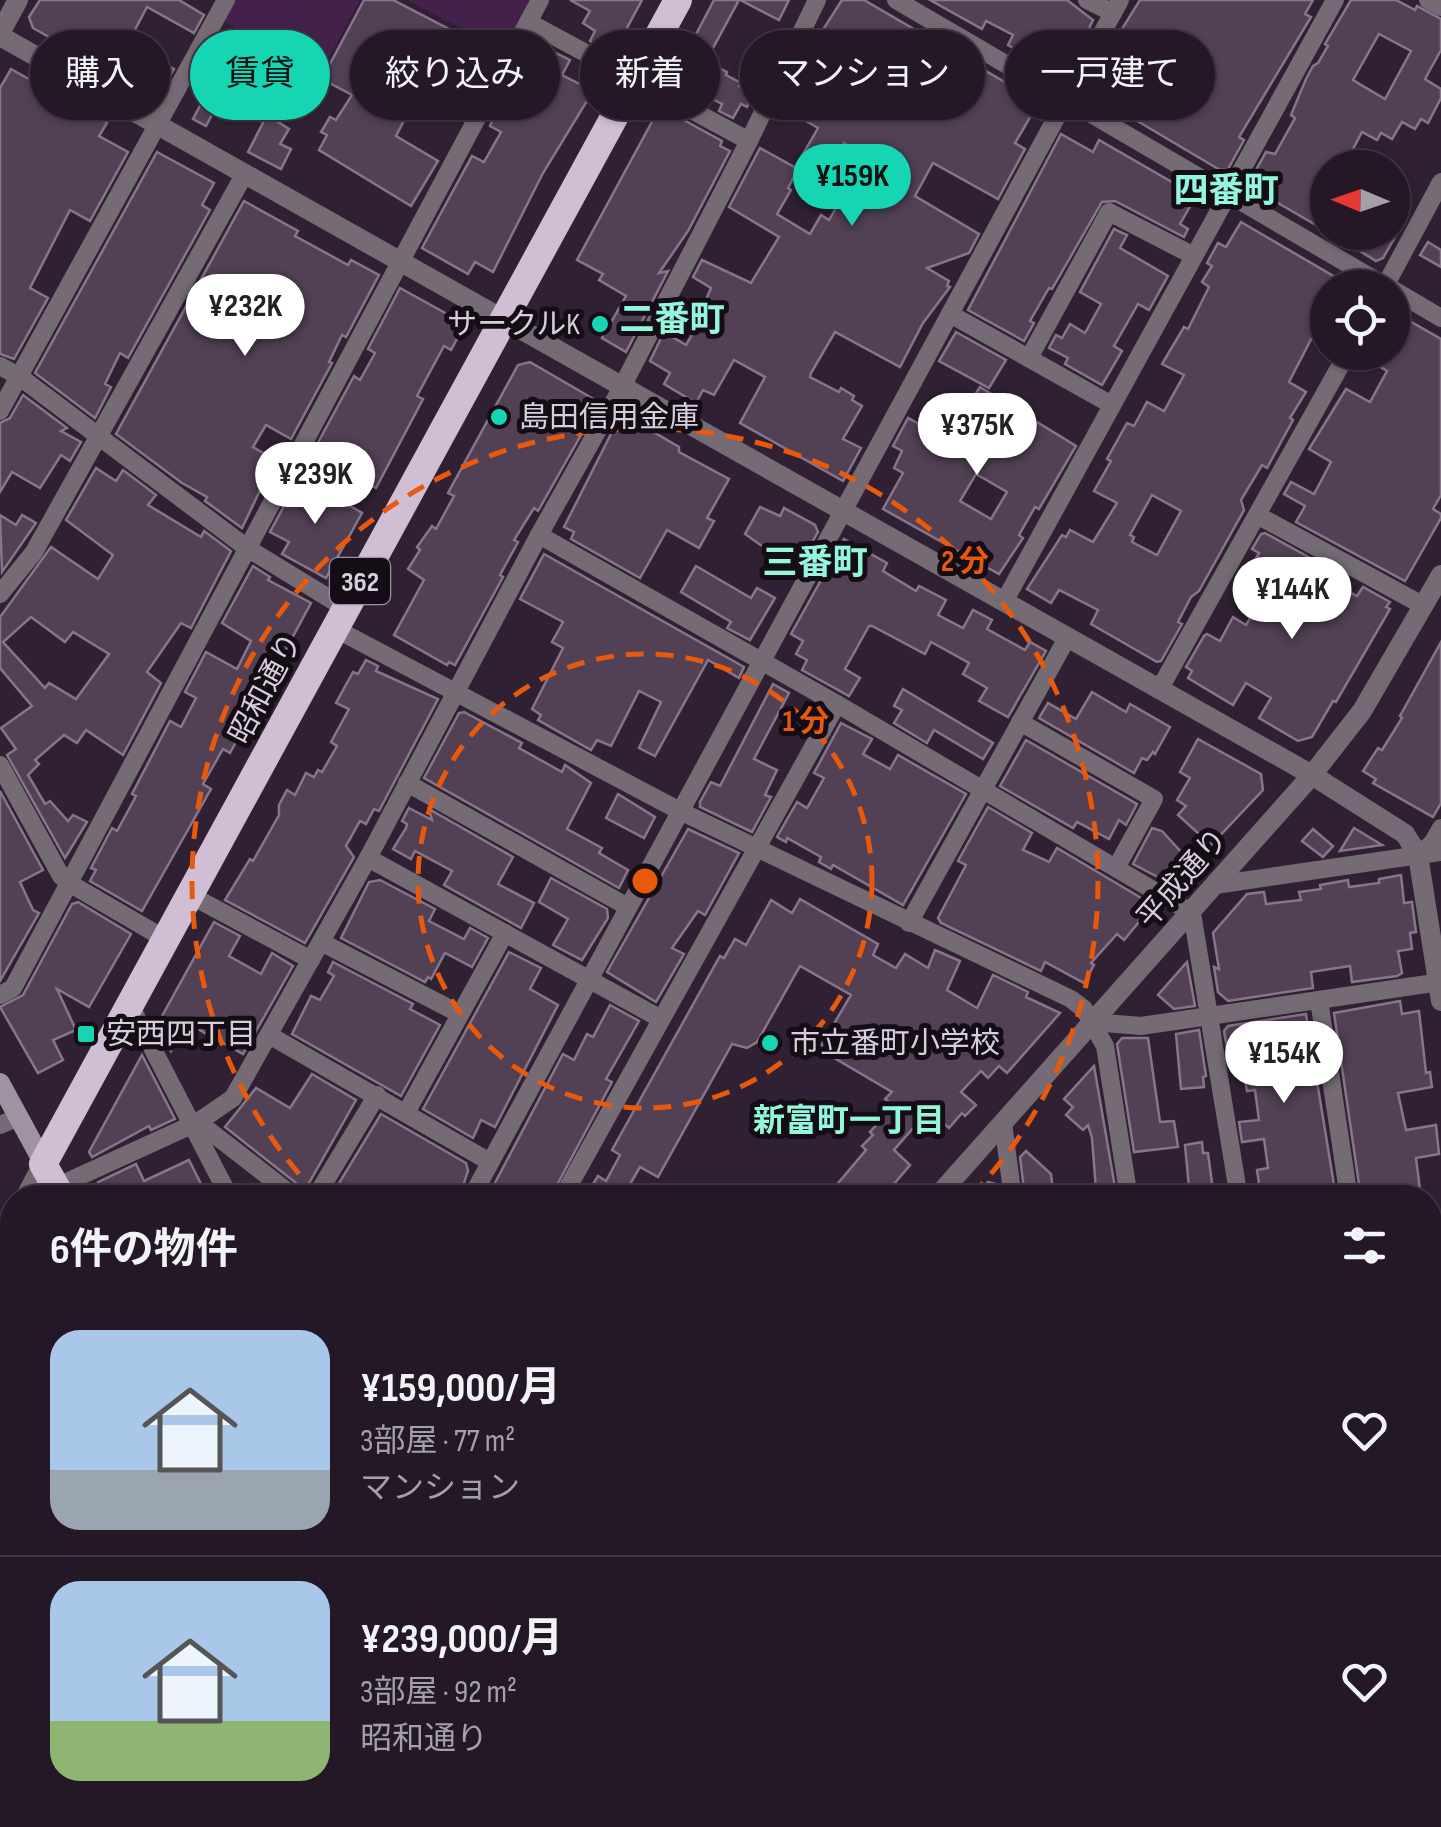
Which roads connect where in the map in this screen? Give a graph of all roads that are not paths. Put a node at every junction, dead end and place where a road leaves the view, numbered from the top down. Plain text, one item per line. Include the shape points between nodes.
1 (18, 0) edge
2 (226, 0) edge
3 (540, 0) edge
4 (678, 0) edge
5 (817, 0) edge
6 (896, 0) edge
7 (1087, 0) edge
8 (1428, 0) edge
9 (1330, 2) edge
10 (1116, 7) edge
11 (1441, 7) edge
12 (528, 22) junction
13 (662, 30) edge
14 (1104, 30) edge
15 (0, 34) edge
16 (580, 50) edge
17 (1005, 64) edge
18 (613, 120) edge
19 (710, 120) edge
20 (1055, 120) edge
21 (1100, 120) edge
22 (156, 126) junction
23 (749, 141) junction
24 (244, 176) junction
25 (1441, 182) edge
26 (1228, 194) junction
27 (1194, 256) junction
28 (401, 263) junction
29 (1359, 270) edge
30 (1397, 270) edge
31 (1410, 300) edge
32 (950, 314) junction
33 (503, 318) junction
34 (1441, 318) edge
35 (1029, 358) junction
36 (0, 366) edge
37 (1338, 370) edge
38 (20, 376) junction
39 (622, 387) junction
40 (1112, 405) junction
41 (0, 411) edge
42 (99, 438) junction
43 (842, 512) junction
44 (1256, 514) junction
45 (539, 535) junction
46 (247, 548) junction
47 (1441, 575) edge
48 (0, 594) edge
49 (1004, 602) junction
50 (1424, 606) junction
51 (340, 618) junction
52 (1067, 638) junction
53 (761, 660) junction
54 (1159, 690) junction
55 (455, 692) junction
56 (837, 704) junction
57 (1020, 722) junction
58 (0, 765) edge
59 (1312, 776) junction
60 (407, 783) junction
61 (982, 790) junction
62 (680, 811) junction
63 (1441, 828) edge
64 (756, 848) junction
65 (1441, 852) edge
66 (1418, 855) junction
67 (368, 858) junction
68 (1116, 868) junction
69 (69, 883) junction
70 (1215, 885) junction
71 (190, 894) junction
72 (628, 907) junction
73 (1192, 913) junction
74 (909, 923) junction
75 (505, 933) junction
76 (166, 939) junction
77 (321, 942) junction
78 (311, 960) junction
79 (590, 980) junction
80 (1440, 989) edge
81 (0, 995) edge
82 (1319, 1000) junction
83 (130, 1005) junction
84 (460, 1014) junction
85 (1210, 1016) junction
86 (661, 1019) junction
87 (1092, 1022) junction
88 (270, 1034) junction
89 (0, 1082) edge
90 (377, 1095) junction
91 (406, 1112) junction
92 (10, 1122) edge
93 (195, 1123) junction
94 (1003, 1123) junction
95 (490, 1162) junction
96 (54, 1183) edge
97 (224, 1185) edge
98 (278, 1185) edge
99 (324, 1185) edge
100 (478, 1185) edge
101 (569, 1185) edge
102 (948, 1185) edge
103 (1011, 1185) edge
104 (1127, 1185) edge
105 (1237, 1185) edge
106 (1347, 1185) edge

1 - 15 street
2 - 22 street
3 - 12 street
4 - 13 highway, 昭和通り / 362
5 - 23 street
6 - 17 street
7 - 10 street
8 - 11 street
9 - 26 street
10 - 14 street
12 - 16 street
12 - 28 street
15 - 22 street
18 - 33 highway, 昭和通り / 362
19 - 23 street
20 - 32 street
21 - 26 street
22 - 24 street
22 - 38 street
23 - 39 street
24 - 28 street
24 - 42 street
25 - 30 street
26 - 27 street
26 - 29 street
27 - 35 street via 1108,212
27 - 40 street
28 - 33 street
28 - 46 street
31 - 34 street
32 - 35 street
32 - 43 street
33 - 39 street
33 - 51 highway, 昭和通り / 362
35 - 40 street
36 - 38 street
37 - 44 street
38 - 41 street
38 - 42 street
39 - 43 street
39 - 45 street
40 - 49 street
42 - 46 street
42 - 48 street via 34,552
43 - 49 street
43 - 53 street
44 - 50 street
44 - 54 street
45 - 53 street
45 - 55 street
46 - 51 street
46 - 69 street
47 - 50 street, 平成通り
49 - 52 street
50 - 59 street, 平成通り via 1362,712
51 - 55 street
51 - 71 highway, 昭和通り / 362
52 - 54 street
52 - 57 street
53 - 56 street
53 - 62 street
54 - 59 street
55 - 60 street
55 - 62 street
56 - 61 street
56 - 64 street
57 - 61 street
57 - 68 street via 1154,800
58 - 69 street
59 - 66 street via 1405,834
59 - 70 street, 平成通り
60 - 67 street
60 - 72 street
61 - 68 street
61 - 74 street
62 - 64 street
62 - 72 street
63 - 66 street
64 - 74 street
64 - 86 street
65 - 66 street
66 - 70 street
66 - 80 street
67 - 75 street
67 - 77 street
68 - 73 street
69 - 76 street
69 - 81 street via 13,988
70 - 73 street, 平成通り
71 - 76 highway, 昭和通り / 362
71 - 78 street
72 - 79 street
73 - 85 street
73 - 87 street, 平成通り
74 - 87 street via 1071,999
75 - 79 street
75 - 84 street
76 - 83 highway, 昭和通り / 362
77 - 78 street
77 - 84 street
78 - 88 street
79 - 86 street
79 - 95 street
80 - 82 street
82 - 85 street
82 - 106 street
83 - 93 street
83 - 96 highway, 昭和通り / 362
84 - 91 street
85 - 87 street via 1141,1026
85 - 105 street
86 - 101 street
87 - 94 street, 平成通り
87 - 104 street via 1105,1046
88 - 90 street
88 - 93 street via 233,1098
89 - 92 main road
90 - 91 street
90 - 99 street
91 - 95 street
92 - 96 main road
93 - 96 street
93 - 97 street
93 - 98 street
94 - 102 street, 平成通り
94 - 103 street
95 - 100 street

